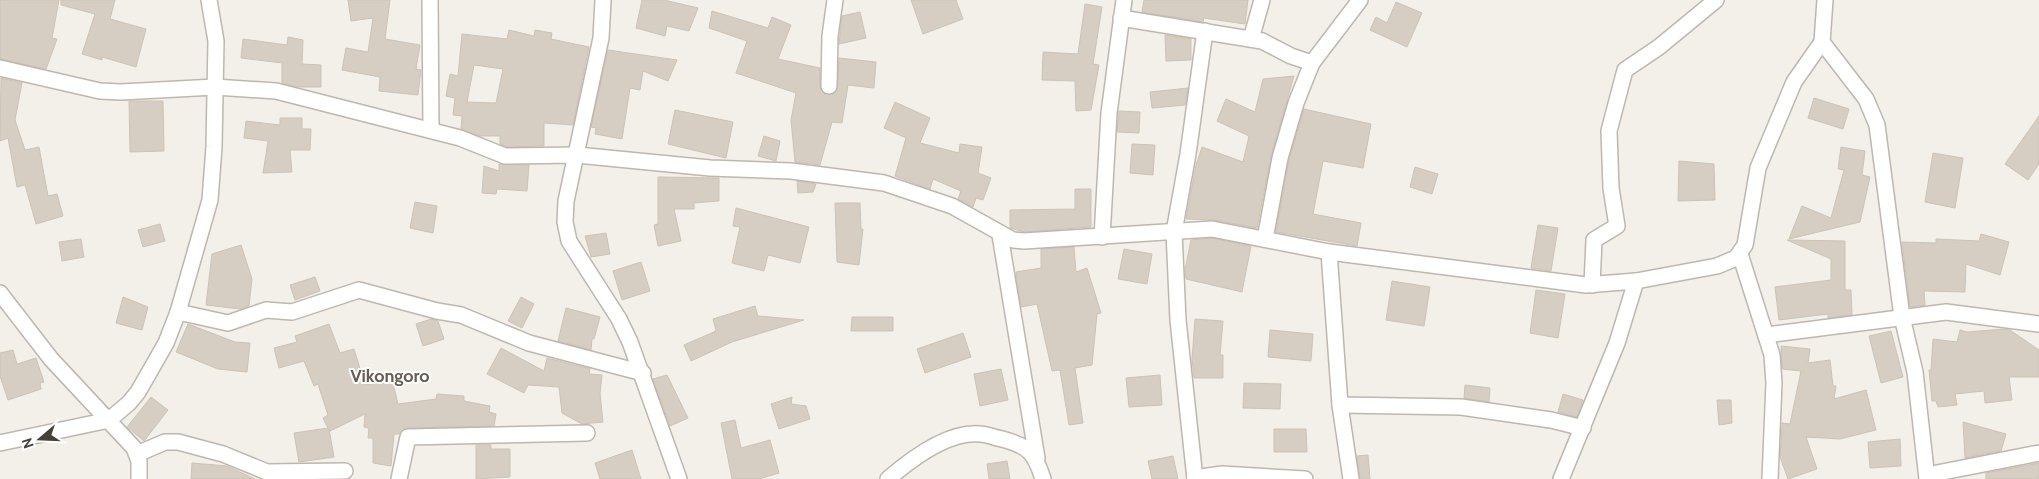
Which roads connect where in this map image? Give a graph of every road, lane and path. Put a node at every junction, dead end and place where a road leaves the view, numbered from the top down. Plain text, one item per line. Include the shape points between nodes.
1 (209, 0) edge
2 (430, 0) edge
3 (603, 0) edge
4 (835, 0) edge
5 (1124, 0) edge
6 (1262, 0) edge
7 (1360, 0) edge
8 (1716, 0) edge
9 (1825, 0) edge
10 (1121, 18) junction
11 (1205, 31) junction
12 (1251, 39) junction
13 (1822, 42) junction
14 (1312, 62) junction
15 (0, 68) edge
16 (829, 86) dead end
17 (215, 87) junction
18 (431, 130) junction
19 (577, 155) junction
20 (1174, 232) junction
21 (1000, 235) junction
22 (1102, 237) junction
23 (1265, 239) junction
24 (1329, 252) junction
25 (1740, 254) junction
26 (1636, 281) junction
27 (1592, 285) junction
28 (0, 293) edge
29 (178, 312) junction
30 (1902, 317) junction
31 (2039, 324) edge
32 (1766, 335) junction
33 (643, 373) junction
34 (1340, 405) junction
35 (109, 420) junction
36 (1583, 428) junction
37 (587, 433) dead end
38 (0, 443) edge
39 (2039, 453) edge
40 (137, 454) junction
41 (1037, 458) junction
42 (344, 471) dead end
43 (1927, 477) edge
44 (139, 479) edge
45 (399, 479) edge
46 (678, 479) edge
47 (888, 479) edge
48 (1043, 479) edge
49 (1195, 479) edge
50 (1305, 479) edge
51 (1351, 479) edge
52 (1561, 479) edge
53 (1770, 479) edge

1 - 17 street via 216,40
2 - 18 street
3 - 19 street via 601,38
4 - 16 street
5 - 10 street
6 - 12 street
7 - 14 street
8 - 27 street via 1660,47 1625,70 1608,131 1617,226 1594,240
9 - 13 street
10 - 11 street
10 - 22 street via 1109,113
11 - 12 street
11 - 20 street
12 - 14 street
13 - 25 street via 1794,82 1758,168 1749,231
13 - 30 street via 1866,99 1877,125
14 - 23 street via 1280,158
15 - 17 street via 100,91
17 - 18 street via 276,91
17 - 29 street via 210,200
18 - 19 street via 505,156
19 - 21 street via 710,168 791,171 884,183 952,206
19 - 33 street via 566,200 566,232 619,319
20 - 22 street
20 - 23 street via 1212,229
20 - 49 street via 1178,320
21 - 22 street via 1024,242
21 - 41 street
23 - 24 street
24 - 27 street
24 - 34 street
25 - 26 street via 1717,266
25 - 32 street
26 - 27 street
26 - 36 street via 1617,343
28 - 35 street via 51,359
29 - 33 street via 228,323 266,310 292,312 359,290 461,315 529,343
29 - 35 street via 166,343 144,382 129,403
30 - 31 street via 1946,312
30 - 32 street
30 - 43 street via 1915,372
32 - 53 street via 1772,355 1774,383
33 - 46 street
34 - 36 street via 1461,407 1552,420
34 - 51 street
35 - 38 street
35 - 40 street
36 - 52 street
37 - 45 street via 408,438
39 - 43 street
40 - 42 street via 165,442 178,442 223,454 267,472
40 - 44 street
41 - 47 street via 1016,444 979,433 949,439 911,459
41 - 48 street
49 - 50 street via 1222,474

